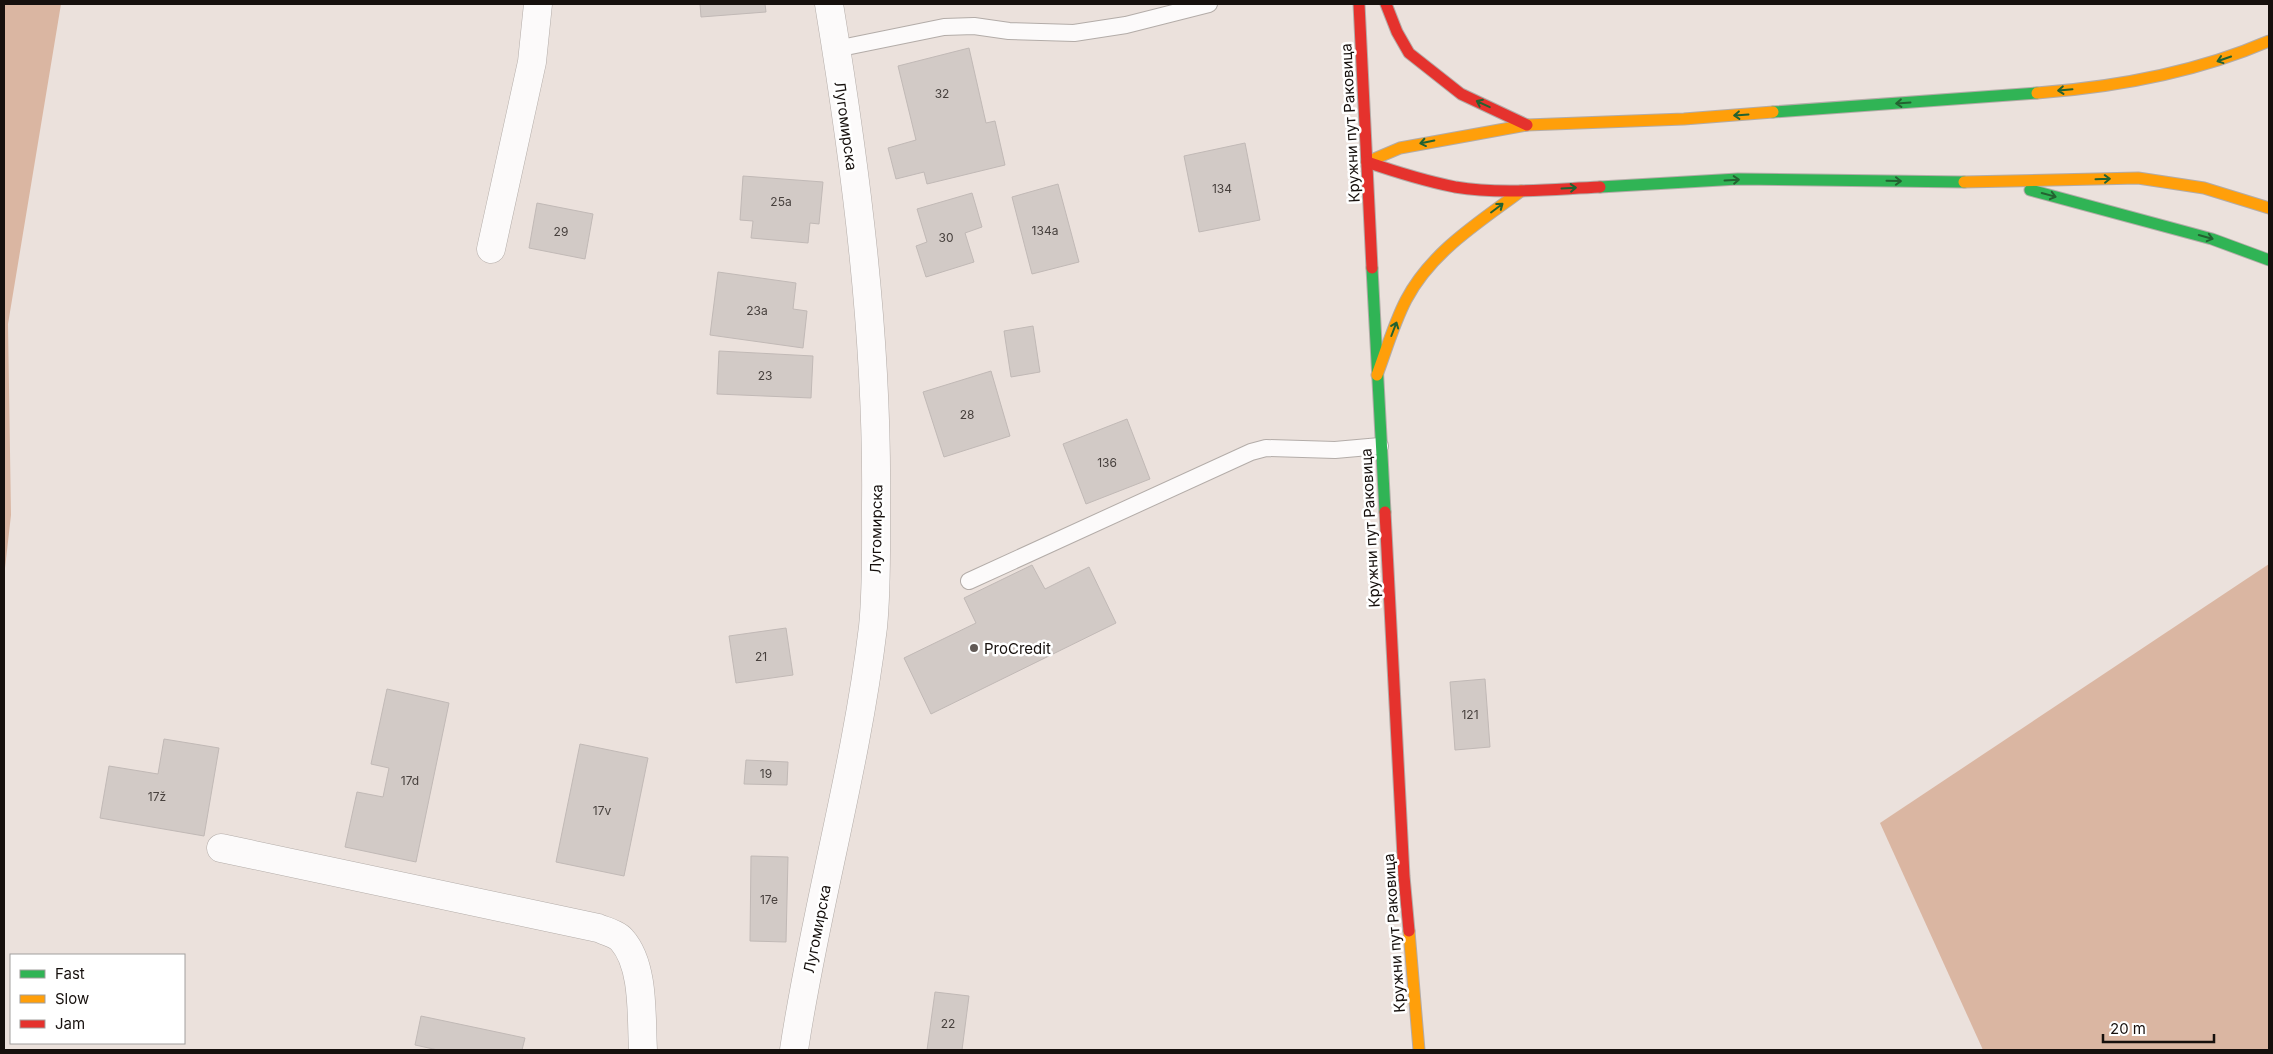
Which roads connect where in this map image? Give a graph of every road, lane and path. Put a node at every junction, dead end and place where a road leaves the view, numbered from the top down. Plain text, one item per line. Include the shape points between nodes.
1 (538, 4) edge
2 (829, 4) edge
3 (1209, 4) edge
4 (1359, 4) edge
5 (1386, 4) edge
6 (2269, 41) edge
7 (836, 49) junction
8 (1527, 125) junction
9 (1367, 162) junction
10 (2002, 183) junction
11 (1520, 191) junction
12 (2269, 208) edge
13 (491, 249) dead end
14 (2269, 260) edge
15 (1377, 375) junction
16 (1380, 446) junction
17 (969, 581) dead end
18 (221, 848) dead end
19 (643, 1050) edge
20 (794, 1050) edge
21 (1419, 1050) edge

1 - 13 street via 532,62
2 - 7 street, Лугомирска
3 - 7 lane via 1126,25 1074,33 944,27
4 - 9 main road, Кружни пут Раковица
8 -> 5 main road via 1462,94 1409,53
6 -> 8 main road via 2194,70 2129,84 1684,119
7 - 20 street, Лугомирска via 862,245 872,356 877,449 876,593 867,670
8 -> 9 main road via 1400,148
9 - 11 main road via 1400,174 1458,187
9 - 15 main road, Кружни пут Раковица
11 -> 10 main road via 1738,179
10 -> 12 main road via 2138,178 2204,188
10 -> 14 main road via 2212,239
15 -> 11 main road via 1406,300 1426,273 1448,245
15 - 16 main road, Кружни пут Раковица
16 - 17 lane via 1335,450 1266,448 1251,452
16 - 21 main road, Кружни пут Раковица via 1404,876
18 - 19 street via 598,928 622,939 635,963

